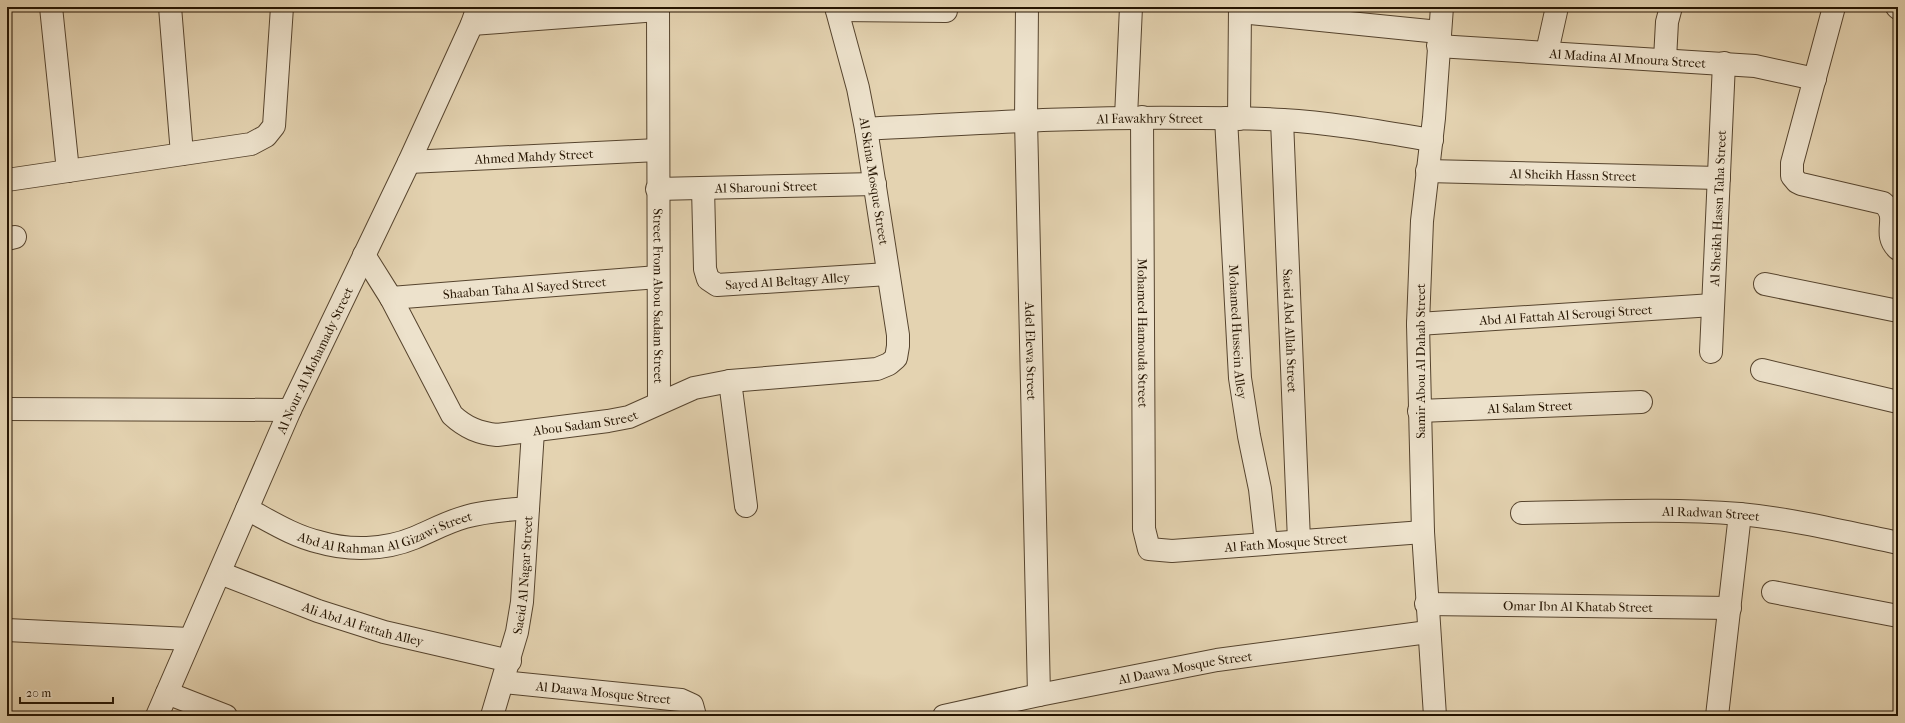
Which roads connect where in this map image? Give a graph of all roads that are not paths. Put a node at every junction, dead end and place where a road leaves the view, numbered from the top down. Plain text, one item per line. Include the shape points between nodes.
1 (51, 7) edge
2 (170, 7) edge
3 (282, 7) edge
4 (1027, 7) edge
5 (1131, 7) edge
6 (1442, 7) edge
7 (1557, 7) edge
8 (1671, 7) edge
9 (1834, 7) edge
10 (836, 8) edge
11 (658, 9) edge
12 (1240, 10) edge
13 (946, 11) dead end
14 (475, 16) edge
15 (1439, 39) junction
16 (1547, 52) junction
17 (1665, 59) junction
18 (1724, 63) junction
19 (1815, 79) junction
20 (1134, 117) junction
21 (1233, 118) junction
22 (1026, 120) junction
23 (1282, 120) junction
24 (866, 129) junction
25 (1432, 140) junction
26 (658, 150) junction
27 (182, 154) junction
28 (409, 162) junction
29 (68, 171) junction
30 (1427, 171) junction
31 (1719, 178) junction
32 (7, 180) edge
33 (875, 184) junction
34 (703, 188) junction
35 (658, 189) junction
36 (1898, 250) edge
37 (364, 255) junction
38 (888, 274) junction
39 (658, 277) junction
40 (1765, 284) dead end
41 (391, 298) junction
42 (1713, 305) junction
43 (1898, 311) edge
44 (1418, 324) junction
45 (1711, 352) dead end
46 (896, 358) joint
47 (1762, 370) dead end
48 (730, 380) junction
49 (1641, 402) dead end
50 (1898, 402) edge
51 (659, 404) junction
52 (7, 409) edge
53 (290, 410) junction
54 (1419, 411) junction
55 (533, 431) junction
56 (746, 506) dead end
57 (528, 508) junction
58 (247, 509) junction
59 (1522, 513) dead end
60 (1740, 514) junction
61 (1423, 532) junction
62 (1299, 541) junction
63 (1898, 543) edge
64 (1266, 544) junction
65 (1149, 549) joint
66 (220, 573) junction
67 (1773, 592) dead end
68 (1426, 604) junction
69 (1730, 608) junction
70 (1898, 616) edge
71 (7, 630) edge
72 (1428, 632) junction
73 (189, 639) junction
74 (506, 672) junction
75 (167, 693) junction
76 (1039, 695) junction
77 (157, 716) edge
78 (226, 716) edge
79 (492, 716) edge
80 (695, 716) edge
81 (944, 716) edge
82 (1435, 716) edge
83 (1717, 716) edge

1 - 29 street
2 - 27 street
3 - 27 street via 274,126 266,136 251,144
4 - 22 street, Adel Elewa Street
5 - 20 street, Mohamed Hamouda Street
6 - 15 street, Samir Abou Al Dahab Street
7 - 16 street
8 - 17 street via 1667,22
9 - 19 street
10 - 13 street
10 - 24 street, Al Skina Mosque Street via 858,88
11 - 14 street
11 - 26 street, Street From Abou Sadam Street
12 - 15 street, Al Madina Al Mnoura Street
12 - 21 street, Mohamed Hussein Alley
14 - 28 street, Al Nour Al Mohamady Street
15 - 16 street, Al Madina Al Mnoura Street
15 - 25 street, Samir Abou Al Dahab Street
16 - 17 street, Al Madina Al Mnoura Street
17 - 18 street, Al Madina Al Mnoura Street
18 - 19 street, Al Madina Al Mnoura Street via 1755,66
18 - 31 street, Al Sheikh Hassn Taha Street
19 - 36 street via 1792,163 1791,172 1794,179 1801,184 1883,203 1892,216 1891,240
20 - 21 street, Al Fawakhry Street
20 - 22 street, Al Fawakhry Street
20 - 65 street, Mohamed Hamouda Street via 1144,529
21 - 23 street, Al Fawakhry Street
21 - 64 street, Mohamed Hussein Alley via 1239,371 1260,489
22 - 24 street, Al Fawakhry Street
22 - 76 street, Adel Elewa Street
23 - 25 street, Al Fawakhry Street
23 - 62 street, Saeid Abd Allah Street
24 - 33 street, Al Skina Mosque Street
25 - 30 street, Samir Abou Al Dahab Street
26 - 28 street, Ahmed Mahdy Street
26 - 35 street, Street From Abou Sadam Street
27 - 29 street
28 - 37 street, Al Nour Al Mohamady Street
29 - 32 street
30 - 31 street, Al Sheikh Hassn Street
30 - 44 street, Samir Abou Al Dahab Street via 1422,221
31 - 42 street, Al Sheikh Hassn Taha Street
33 - 34 street, Al Sharouni Street
33 - 38 street, Al Skina Mosque Street
34 - 35 street, Al Sharouni Street
34 - 38 street, Sayed Al Beltagy Alley via 705,269 708,279 716,285
35 - 39 street, Street From Abou Sadam Street
37 - 41 street, Abou Sadam Street
37 - 53 street, Al Nour Al Mohamady Street
38 - 46 street, Al Skina Mosque Street via 898,335
39 - 41 street, Shaaban Taha Al Sayed Street
39 - 51 street, Street From Abou Sadam Street
40 - 43 street
41 - 55 street, Abou Sadam Street via 452,415 461,424 485,434
42 - 44 street, Abd Al Fattah Al Serougi Street
42 - 45 street, Al Sheikh Hassn Taha Street
44 - 54 street, Samir Abou Al Dahab Street
46 - 48 street, Abou Sadam Street via 877,369
47 - 50 street
48 - 51 street, Abou Sadam Street via 694,388
48 - 56 street
49 - 54 street, Al Salam Street
51 - 55 street, Abou Sadam Street via 629,417
52 - 53 street
53 - 58 street, Al Nour Al Mohamady Street
54 - 61 street, Samir Abou Al Dahab Street
55 - 57 street, Saeid Al Nagar Street
57 - 58 street, Abd Al Rahman Al Gizawi Street via 471,515 401,543 367,548 342,547 318,542 296,534
57 - 74 street, Saeid Al Nagar Street via 522,602
58 - 66 street, Al Nour Al Mohamady Street
59 - 60 street, Al Radwan Street via 1680,511
60 - 63 street, Al Radwan Street
60 - 69 street
61 - 62 street, Al Fath Mosque Street
61 - 68 street, Samir Abou Al Dahab Street
62 - 64 street, Al Fath Mosque Street
64 - 65 street, Al Fath Mosque Street via 1172,551
66 - 73 street, Al Nour Al Mohamady Street
66 - 74 street, Ali Abd Al Fattah Alley via 318,611
67 - 70 street
68 - 69 street, Omar Ibn Al Khatab Street
68 - 72 street, Samir Abou Al Dahab Street
69 - 83 street
71 - 73 street
72 - 76 street, Al Daawa Mosque Street via 1217,660
72 - 82 street, Samir Abou Al Dahab Street
73 - 75 street, Al Nour Al Mohamady Street
74 - 79 street, Saeid Al Nagar Street
74 - 80 street, Al Daawa Mosque Street via 681,700 692,705
75 - 77 street, Al Nour Al Mohamady Street
75 - 78 street
76 - 81 street, Al Daawa Mosque Street

